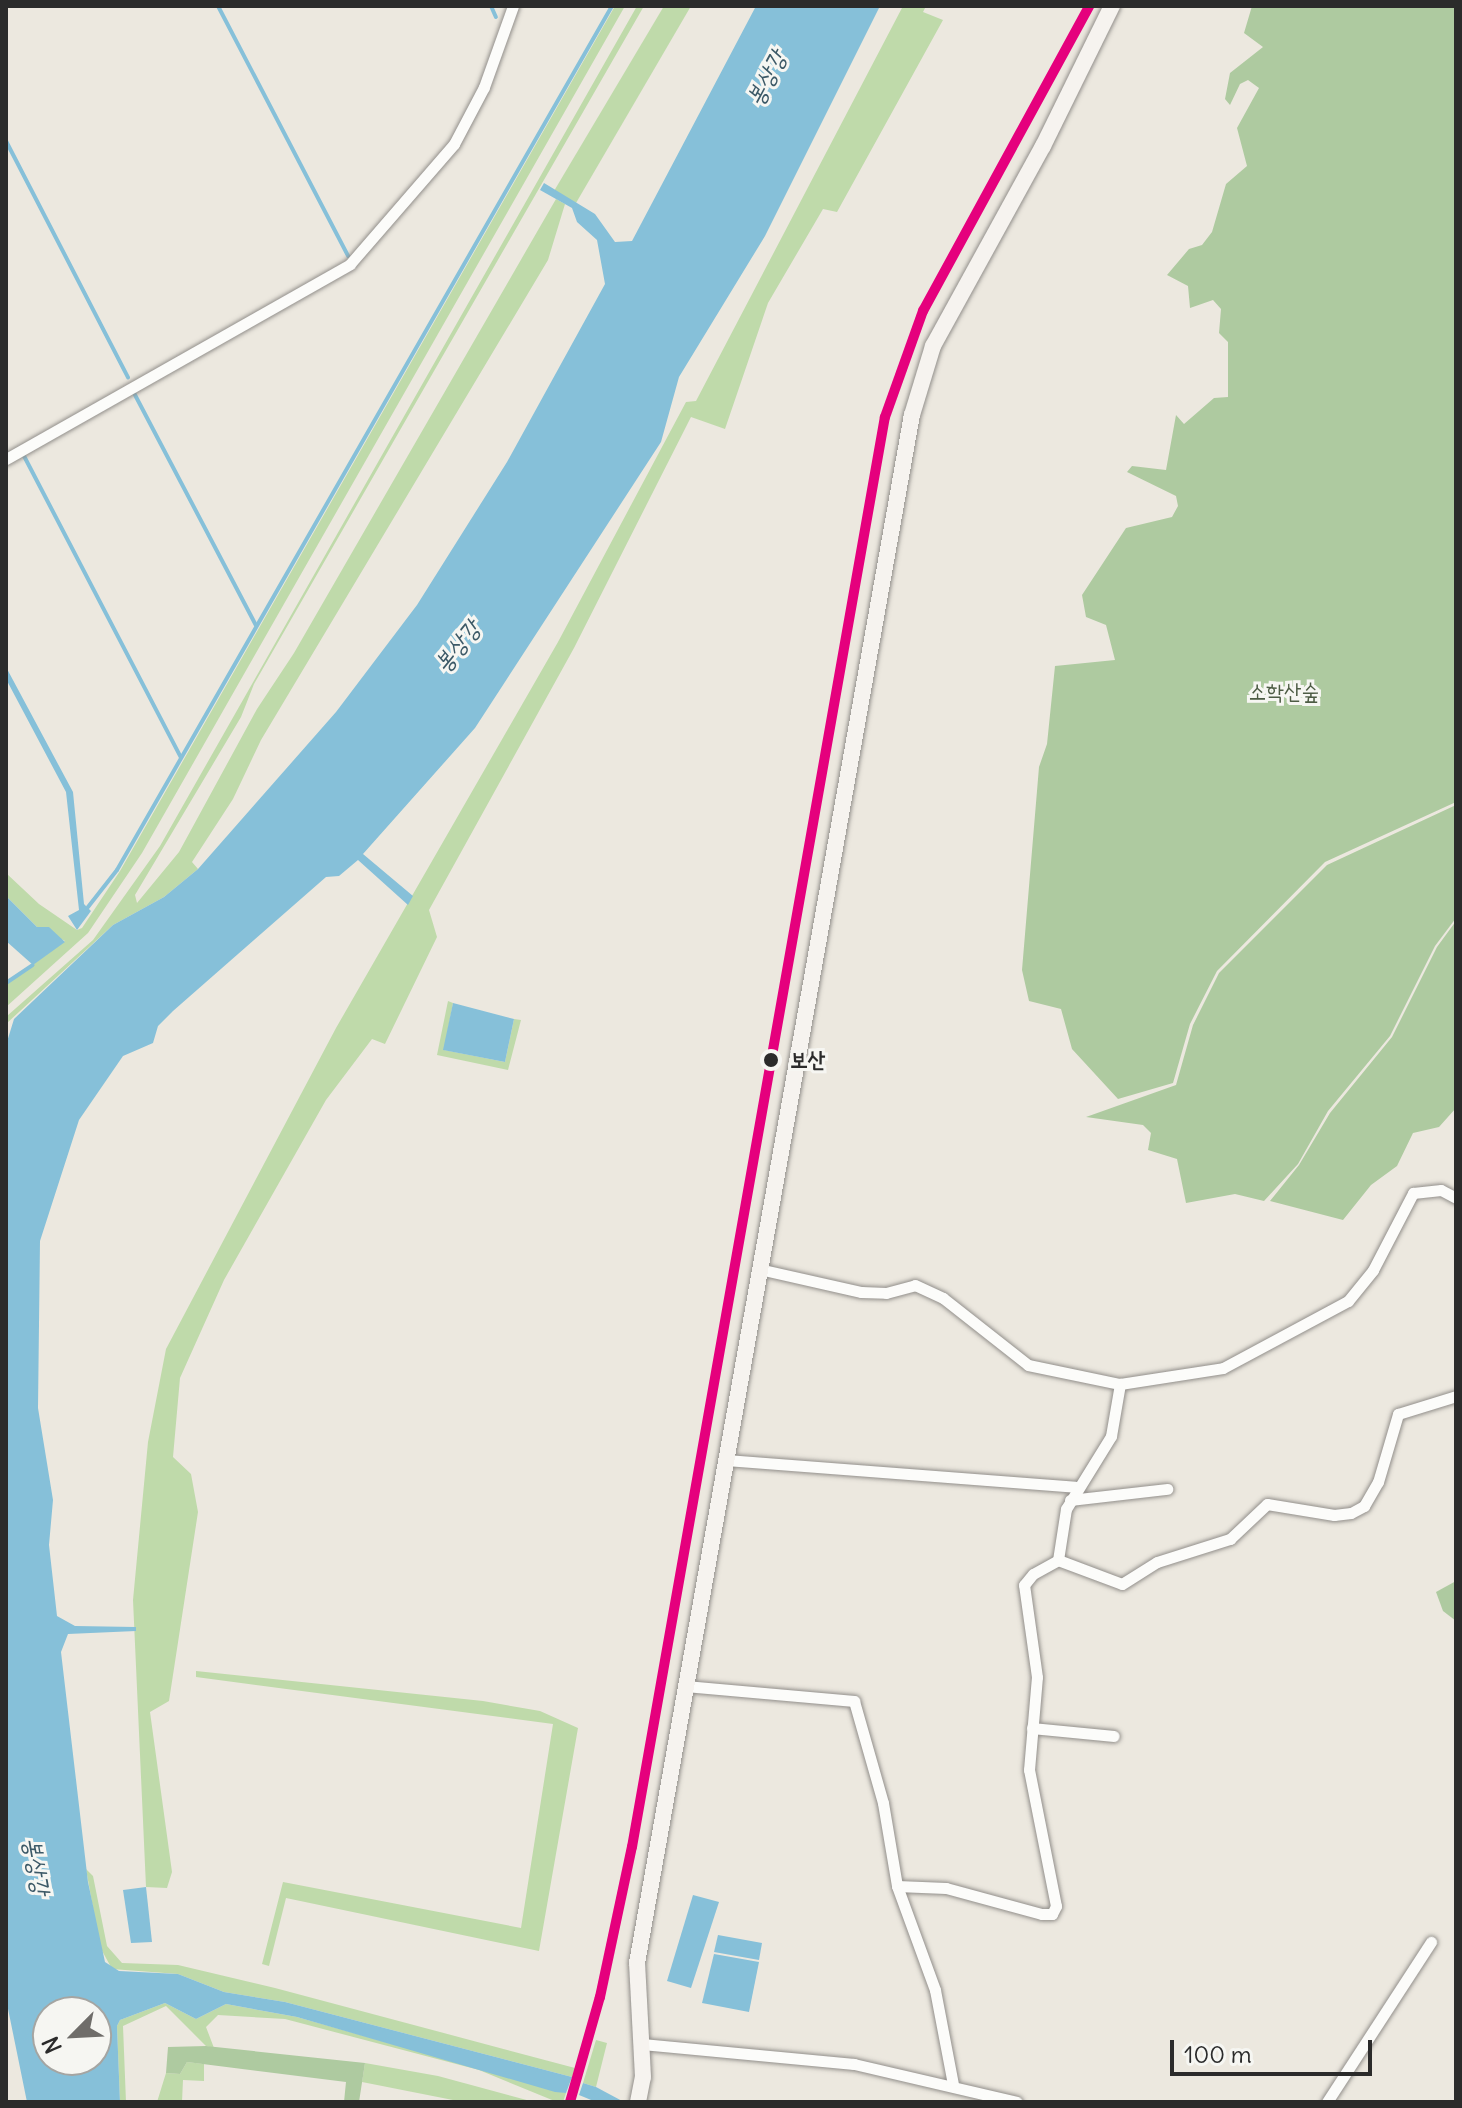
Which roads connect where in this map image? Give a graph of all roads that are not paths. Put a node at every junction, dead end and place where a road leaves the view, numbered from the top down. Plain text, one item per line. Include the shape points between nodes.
1 (513, 6) edge
2 (1112, 6) edge
3 (6, 459) edge
4 (1456, 1198) edge
5 (759, 1269) junction
6 (1120, 1384) junction
7 (1456, 1396) edge
8 (726, 1460) junction
9 (1075, 1487) junction
10 (1167, 1489) dead end
11 (1070, 1500) junction
12 (1058, 1560) junction
13 (685, 1686) junction
14 (1032, 1728) junction
15 (1114, 1736) dead end
16 (897, 1886) junction
17 (1431, 1942) dead end
18 (642, 2044) junction
19 (953, 2084) junction
20 (638, 2102) edge
21 (1017, 2102) edge
22 (1327, 2102) edge

1 - 3 street via 484,87 454,144 350,264
2 - 5 main road via 1043,146 933,346 917,394
4 - 6 street via 1441,1190 1413,1193 1373,1270 1348,1301 1223,1368
5 - 6 street via 861,1292 886,1293 915,1285 943,1298 1028,1365
5 - 8 main road
6 - 9 street via 1111,1436
7 - 12 street via 1398,1414 1378,1482 1364,1506 1351,1513 1267,1504 1230,1539 1157,1562 1122,1584
8 - 9 street
8 - 13 main road
9 - 11 street
10 - 11 street
11 - 12 street
12 - 14 street via 1024,1585 1037,1677
13 - 16 street via 854,1701 883,1803
13 - 18 main road via 637,1963
14 - 15 street
14 - 16 street via 1029,1770 1053,1869 1052,1914 922,1884
16 - 19 street via 935,1990
17 - 22 street
18 - 19 street via 854,2064
18 - 20 main road
19 - 21 street

